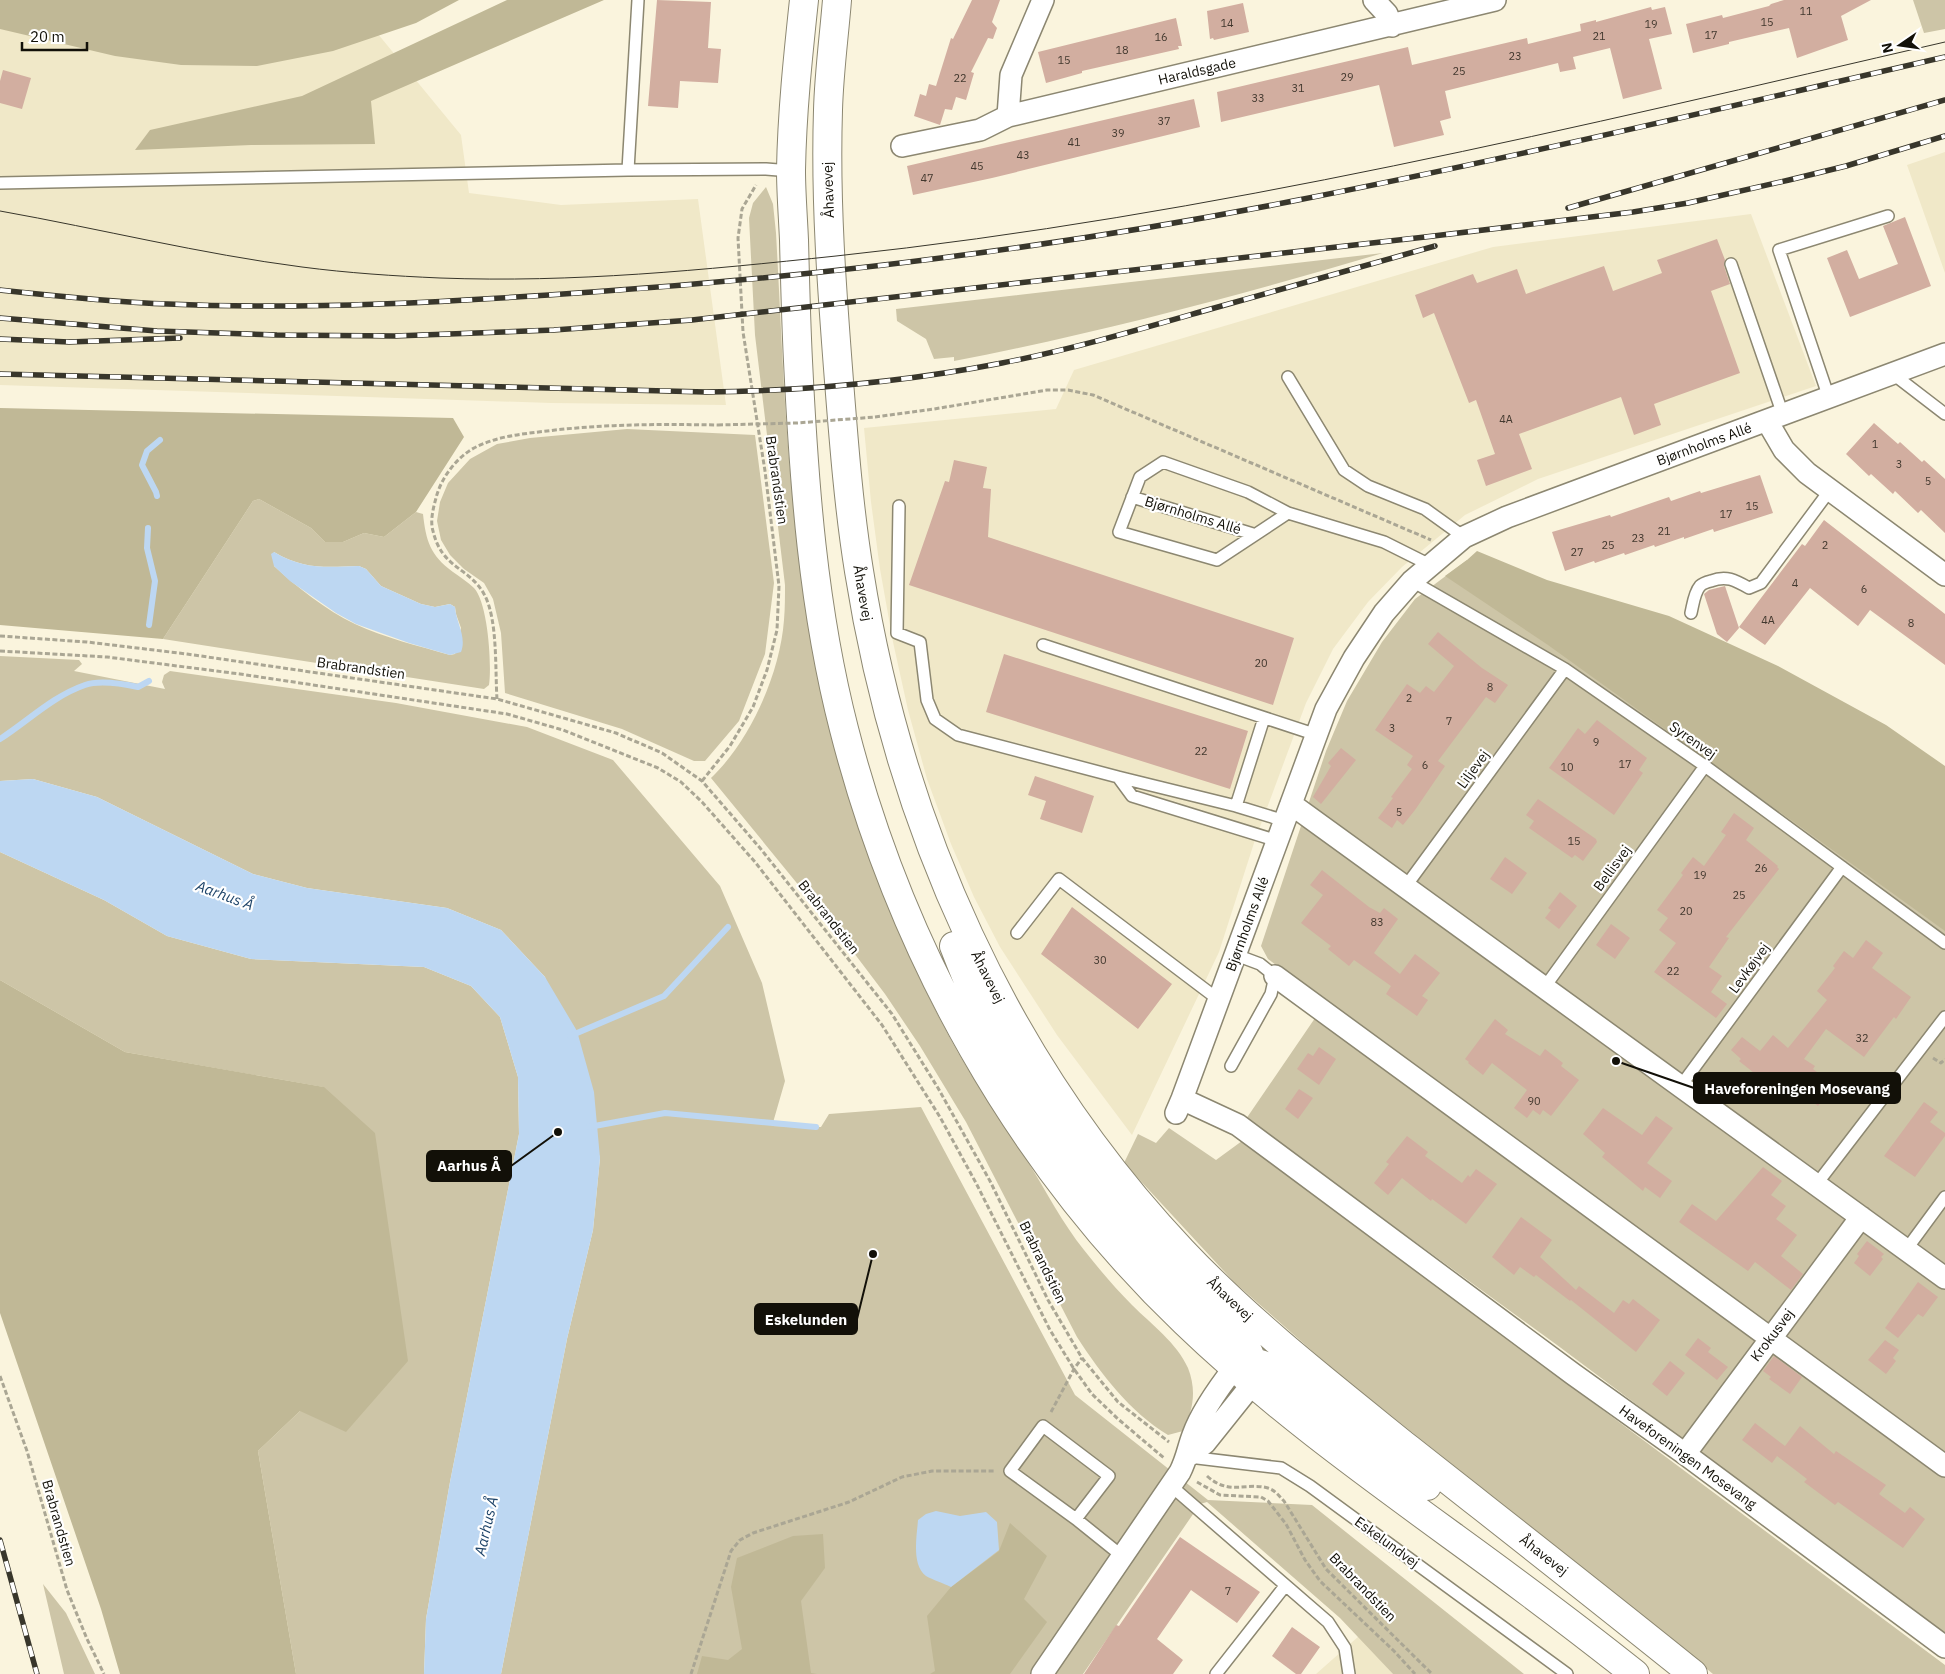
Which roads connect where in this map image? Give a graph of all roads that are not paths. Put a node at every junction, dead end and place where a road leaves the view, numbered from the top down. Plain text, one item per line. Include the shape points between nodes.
1 (638, 0) edge
2 (804, 0) edge
3 (837, 0) edge
4 (1043, 0) edge
5 (1374, 0) edge
6 (1495, 0) edge
7 (1392, 26) junction
8 (1008, 116) junction
9 (902, 146) dead end
10 (628, 170) junction
11 (778, 170) junction
12 (0, 184) edge
13 (1888, 216) dead end
14 (1731, 264) dead end
15 (1945, 354) edge
16 (1892, 374) junction
17 (1288, 377) dead end
18 (1829, 398) junction
19 (1945, 414) edge
20 (1775, 418) junction
21 (1830, 490) junction
22 (1132, 497) junction
23 (899, 506) dead end
24 (1288, 513) junction
25 (1253, 534) junction
26 (1464, 537) junction
27 (1430, 565) junction
28 (1945, 575) edge
29 (1412, 581) junction
30 (1691, 613) dead end
31 (1043, 645) dead end
32 (1565, 669) junction
33 (889, 715) junction
34 (1264, 718) junction
35 (1316, 735) junction
36 (1705, 766) junction
37 (1118, 777) junction
38 (1236, 806) junction
39 (1288, 812) junction
40 (1278, 841) junction
41 (1842, 867) junction
42 (1406, 886) junction
43 (1017, 933) dead end
44 (1945, 943) edge
45 (1236, 955) junction
46 (1274, 976) junction
47 (1544, 988) junction
48 (1219, 1000) junction
49 (1945, 1017) edge
50 (1231, 1066) dead end
51 (1680, 1087) junction
52 (1179, 1106) joint
53 (1816, 1185) junction
54 (1945, 1197) edge
55 (1860, 1217) junction
56 (1906, 1250) junction
57 (1945, 1278) edge
58 (1770, 1338) junction
59 (1247, 1371) junction
60 (1685, 1454) junction
61 (1945, 1466) edge
62 (1179, 1471) junction
63 (1076, 1519) junction
64 (1122, 1556) junction
65 (1285, 1586) junction
66 (1656, 1645) junction
67 (1945, 1647) edge
68 (1046, 1672) edge
69 (1216, 1674) edge
70 (1349, 1674) edge
71 (1567, 1674) edge
72 (1635, 1674) edge
73 (1693, 1674) edge

1 - 10 lane
2 - 11 main road via 796,82
3 - 33 main road, Åhavevej via 828,105 827,168 833,319 859,572
4 - 8 street via 1011,76
5 - 7 street via 1387,14
6 - 7 street, Haraldsgade
7 - 8 street, Haraldsgade
8 - 9 street, Haraldsgade via 980,130
10 - 11 lane
10 - 12 lane
11 - 59 main road via 808,508 827,650 862,795 886,865 960,1027 1026,1134 1103,1234 1182,1319
13 - 18 lane via 1779,250
14 - 20 lane
15 - 16 street, Bjørnholms Allé
16 - 18 street, Bjørnholms Allé
16 - 19 lane
17 - 26 lane via 1344,470 1368,486 1425,510
18 - 20 street, Bjørnholms Allé
20 - 21 street via 1784,450
20 - 26 street, Bjørnholms Allé via 1507,517
21 - 28 street
21 - 30 lane via 1761,583 1749,588 1730,578 1720,577 1700,585
22 - 24 lane via 1140,477 1163,462 1248,492
22 - 25 lane, Bjørnholms Allé
22 - 25 lane via 1119,532 1217,560
23 - 37 lane via 897,633 920,642 927,700 935,719 958,735
24 - 25 lane
24 - 27 lane via 1384,542
26 - 27 street, Bjørnholms Allé
27 - 29 street, Bjørnholms Allé
29 - 32 lane, Syrenvej
29 - 35 street, Bjørnholms Allé via 1384,613 1354,658 1326,709
31 - 34 lane
32 - 36 lane, Syrenvej
32 - 42 lane, Liljevej
33 - 59 main road via 922,854 939,909 983,1014 1010,1066 1080,1168 1122,1219 1201,1303 1240,1339
33 - 66 main road, Åhavevej via 932,852 994,988 1030,1052 1099,1154 1141,1205 1216,1286 1274,1338
34 - 35 lane
34 - 38 lane
35 - 39 street, Bjørnholms Allé
36 - 41 lane, Syrenvej
36 - 47 lane, Bellisvej
37 - 38 lane
37 - 40 lane via 1132,796
38 - 39 lane
39 - 40 street, Bjørnholms Allé
39 - 42 street
40 - 45 street, Bjørnholms Allé
41 - 44 lane, Syrenvej
41 - 51 lane, Levkøjvej
42 - 47 street
43 - 48 lane via 1059,879
45 - 46 lane via 1260,964
45 - 48 street, Bjørnholms Allé
46 - 50 lane via 1271,994
46 - 58 street
47 - 51 street
48 - 52 street, Bjørnholms Allé
49 - 53 lane
51 - 53 street
52 - 60 street, Haveforeningen Mosevang via 1238,1125
53 - 55 street
54 - 56 lane
55 - 56 street
55 - 58 street, Krokusvej
56 - 57 street
58 - 60 street, Krokusvej
58 - 61 street
59 - 62 street via 1222,1384 1193,1435
59 - 66 main road via 1264,1364 1431,1488
59 - 72 main road via 1341,1454
60 - 67 street, Haveforeningen Mosevang
62 - 64 street
62 - 65 lane via 1217,1525
62 - 71 lane, Eskelundvej via 1281,1468
63 - 63 lane via 1010,1471 1043,1426 1109,1476
63 - 64 lane
64 - 68 street
65 - 69 lane
65 - 70 lane via 1328,1622 1347,1654
66 - 73 main road, Åhavevej

